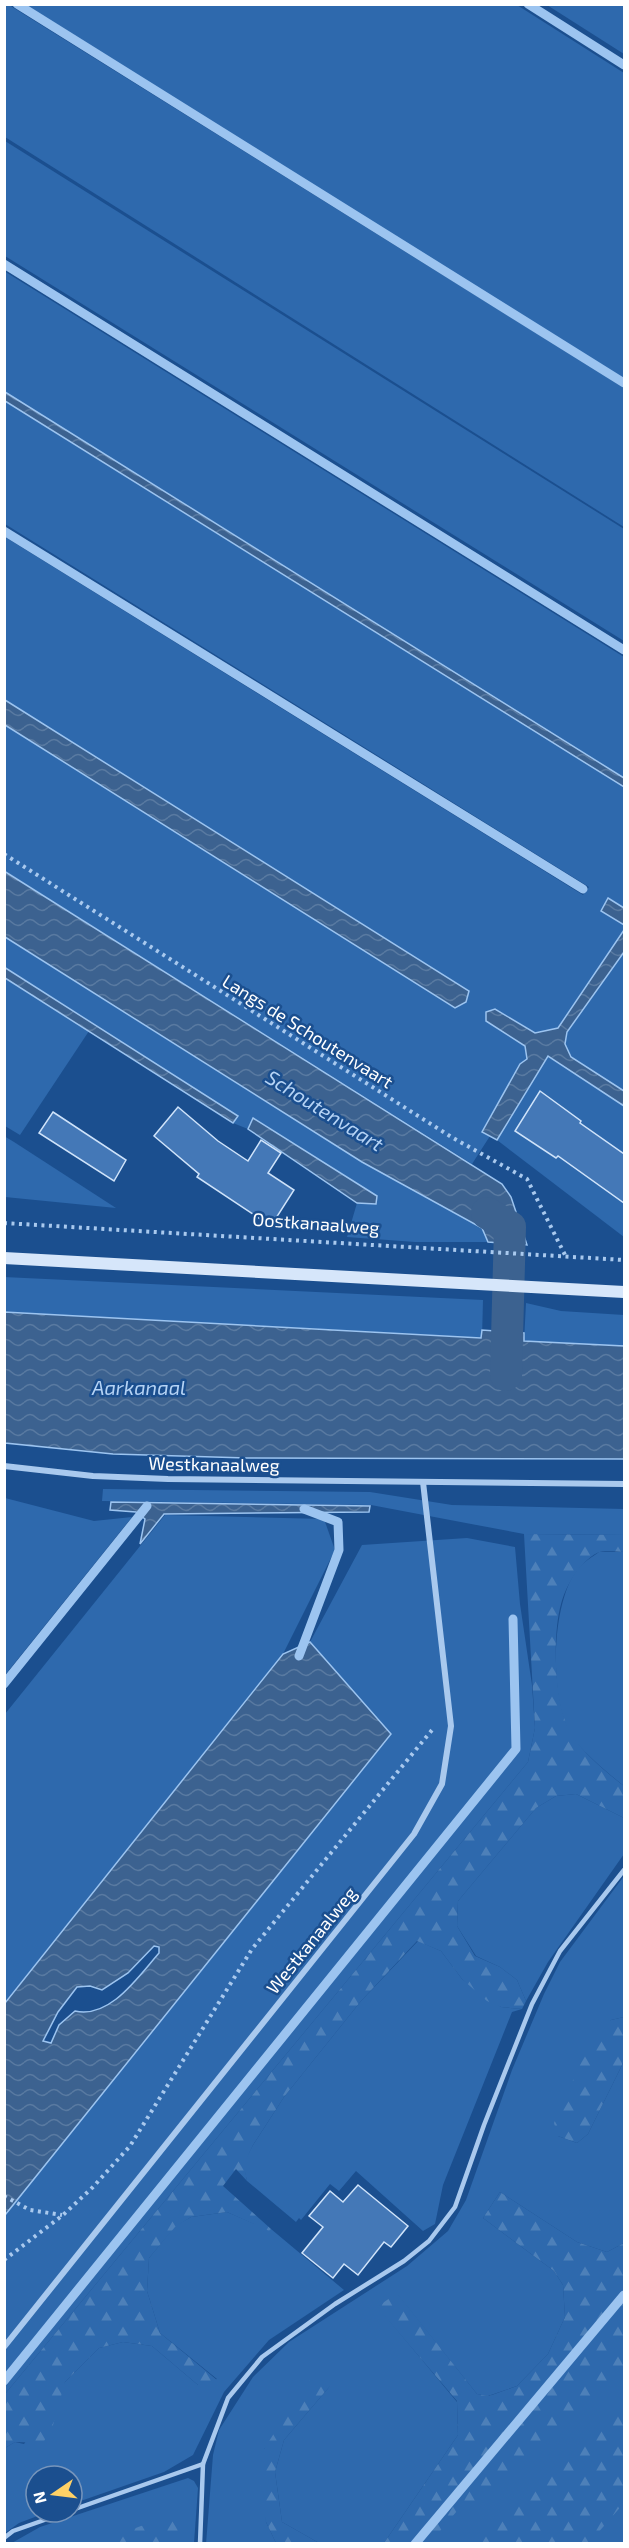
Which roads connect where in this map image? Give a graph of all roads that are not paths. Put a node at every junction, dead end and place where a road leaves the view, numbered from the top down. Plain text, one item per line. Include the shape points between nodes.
1 (4, 1258) edge
2 (624, 1292) edge
3 (4, 1466) edge
4 (423, 1482) junction
5 (624, 1484) edge
6 (624, 1870) edge
7 (4, 2347) edge
8 (203, 2464) junction
9 (84, 2506) edge
10 (33, 2524) edge
11 (4, 2538) edge
12 (200, 2544) edge

1 - 2 main road
3 - 4 street, Westkanaalweg via 168,1479
4 - 5 street, Westkanaalweg
4 - 7 street, Westkanaalweg via 451,1726 442,1784 414,1834
6 - 8 lane via 560,1951 532,2004 455,2207 429,2241 262,2357 228,2398
8 - 9 lane
8 - 12 lane
10 - 11 lane

